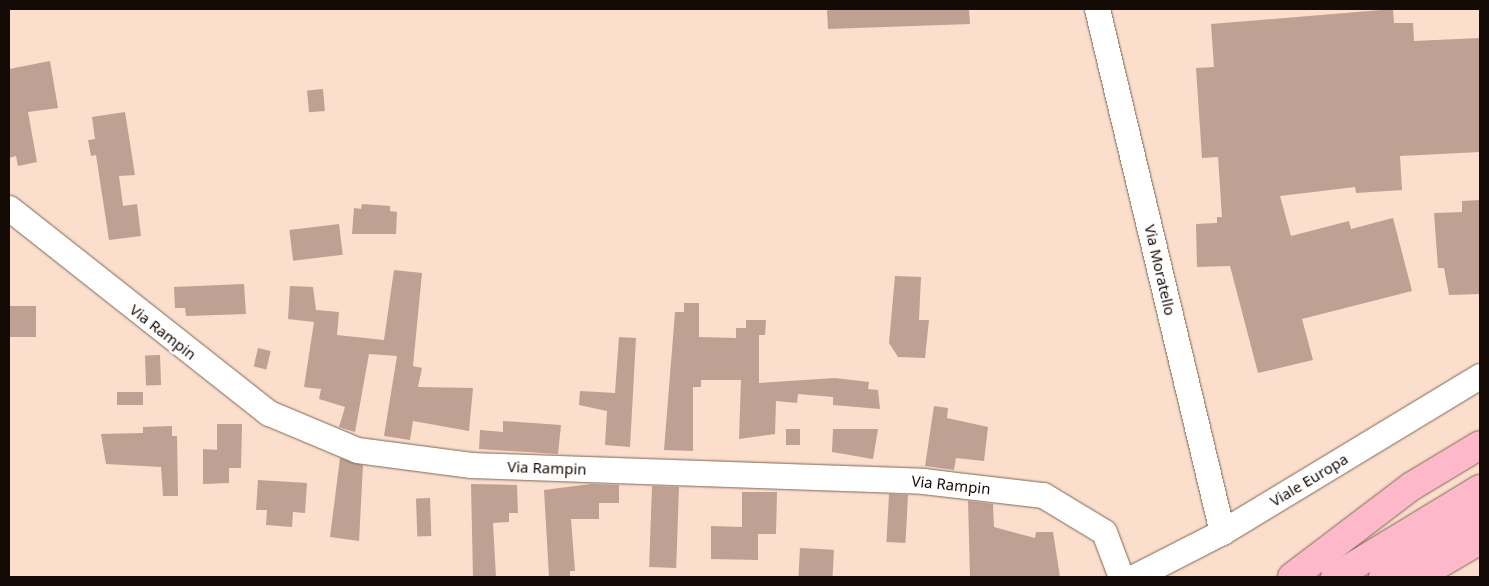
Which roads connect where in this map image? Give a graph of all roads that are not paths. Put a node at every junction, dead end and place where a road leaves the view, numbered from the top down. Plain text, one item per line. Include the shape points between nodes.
1 (1097, 9) edge
2 (9, 208) edge
3 (1480, 376) edge
4 (1480, 445) edge
5 (1480, 489) edge
6 (1480, 516) edge
7 (1222, 532) junction
8 (1480, 540) edge
9 (1122, 577) edge
10 (1134, 577) edge
11 (1292, 577) edge
12 (1336, 577) edge
13 (1382, 577) edge
14 (1417, 577) edge

1 - 7 street, Via Moratello
2 - 9 street, Via Rampin via 268,413 356,450 472,465 922,481 1043,495 1104,532
3 - 7 street, Viale Europa
4 - 11 highway via 1412,486
5 - 12 highway
6 - 13 highway
7 - 10 street, Viale Europa
8 - 14 highway

